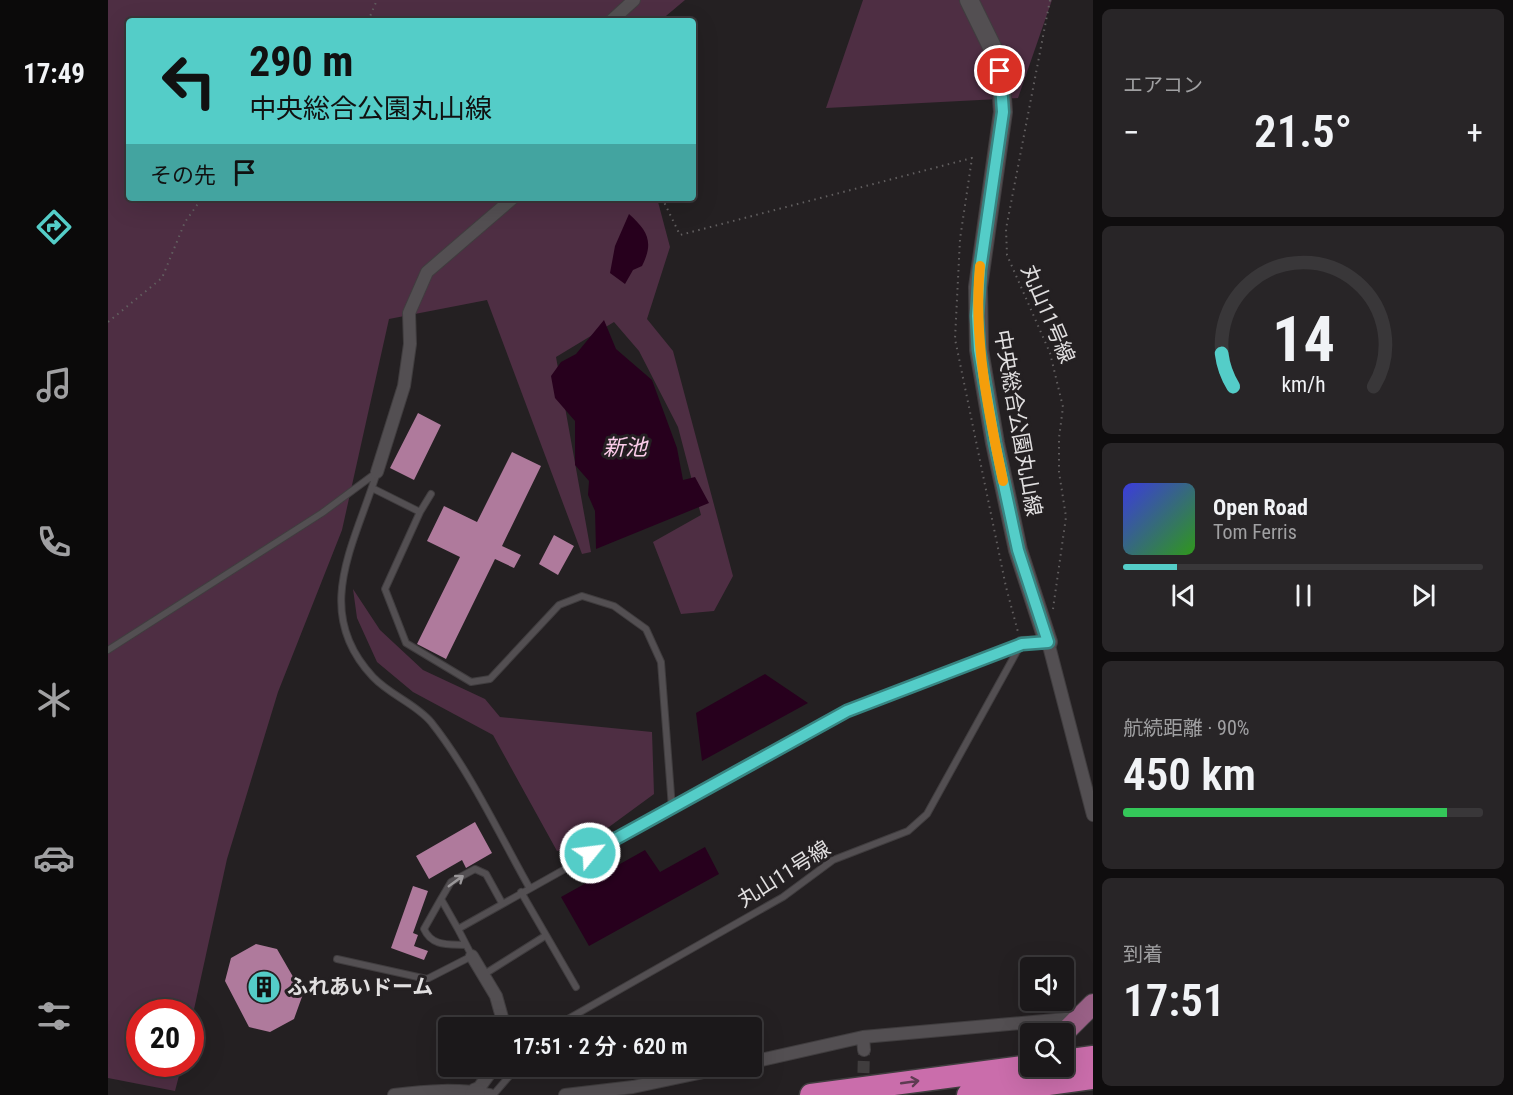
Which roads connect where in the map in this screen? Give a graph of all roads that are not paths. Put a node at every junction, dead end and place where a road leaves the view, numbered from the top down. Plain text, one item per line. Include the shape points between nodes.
1 (634, 0) edge
2 (969, 0) edge
3 (614, 18) edge
4 (510, 201) edge
5 (377, 472) junction
6 (372, 488) junction
7 (431, 495) dead end
8 (420, 512) junction
9 (1048, 642) junction
10 (1022, 644) junction
11 (108, 650) edge
12 (672, 808) junction
13 (1093, 815) edge
14 (529, 887) junction
15 (520, 892) junction
16 (441, 898) junction
17 (502, 903) junction
18 (458, 929) junction
19 (545, 936) junction
20 (469, 950) junction
21 (337, 959) dead end
22 (483, 975) junction
23 (576, 987) dead end
24 (1093, 1004) edge
25 (502, 1017) edge
26 (571, 1017) edge
27 (1077, 1018) junction
28 (1073, 1023) edge
29 (863, 1037) junction
30 (864, 1050) tunnel mouth
31 (1093, 1057) edge
32 (762, 1060) edge
33 (1074, 1060) edge
34 (1020, 1067) edge
35 (490, 1077) edge
36 (504, 1077) edge
37 (680, 1077) edge
38 (1093, 1078) edge
39 (483, 1094) edge
40 (394, 1095) edge
41 (564, 1095) edge
42 (811, 1095) edge
43 (968, 1095) edge

1 - 3 street
2 - 9 street, 中央総合公園丸山線 via 1000,71 1003,112 978,287 979,350 1018,550
4 - 5 street via 427,272 408,313 410,344 404,387
5 - 6 lane
5 - 11 lane via 322,513
6 - 8 lane
6 - 14 lane via 342,571 340,596 345,627 356,654 374,678 429,720 446,743
7 - 8 lane
8 - 12 lane via 385,589 406,643 471,682 490,679 559,605 582,596 614,606 646,629 661,662
9 - 10 street
9 - 13 street, 中央総合公園丸山線
10 - 12 lane via 847,711
10 - 26 lane, 丸山11号線 via 927,814 908,831 833,860 783,897
12 - 14 lane
14 - 15 lane
15 - 17 lane
15 - 19 lane
16 -> 17 lane via 451,882 476,869 486,874
16 - 18 lane
16 - 20 lane via 424,929 428,937 436,943
17 - 18 lane
18 - 20 lane
19 - 22 lane
19 - 23 lane
20 - 21 lane via 427,978
20 - 22 street
22 - 25 street via 496,996
24 - 27 main road
27 - 28 main road
27 - 29 street
29 - 30 street
29 - 32 street
31 - 33 highway
42 -> 34 highway
35 - 39 street
36 - 39 lane
37 - 41 street
38 - 43 highway
39 - 40 street via 426,1091

